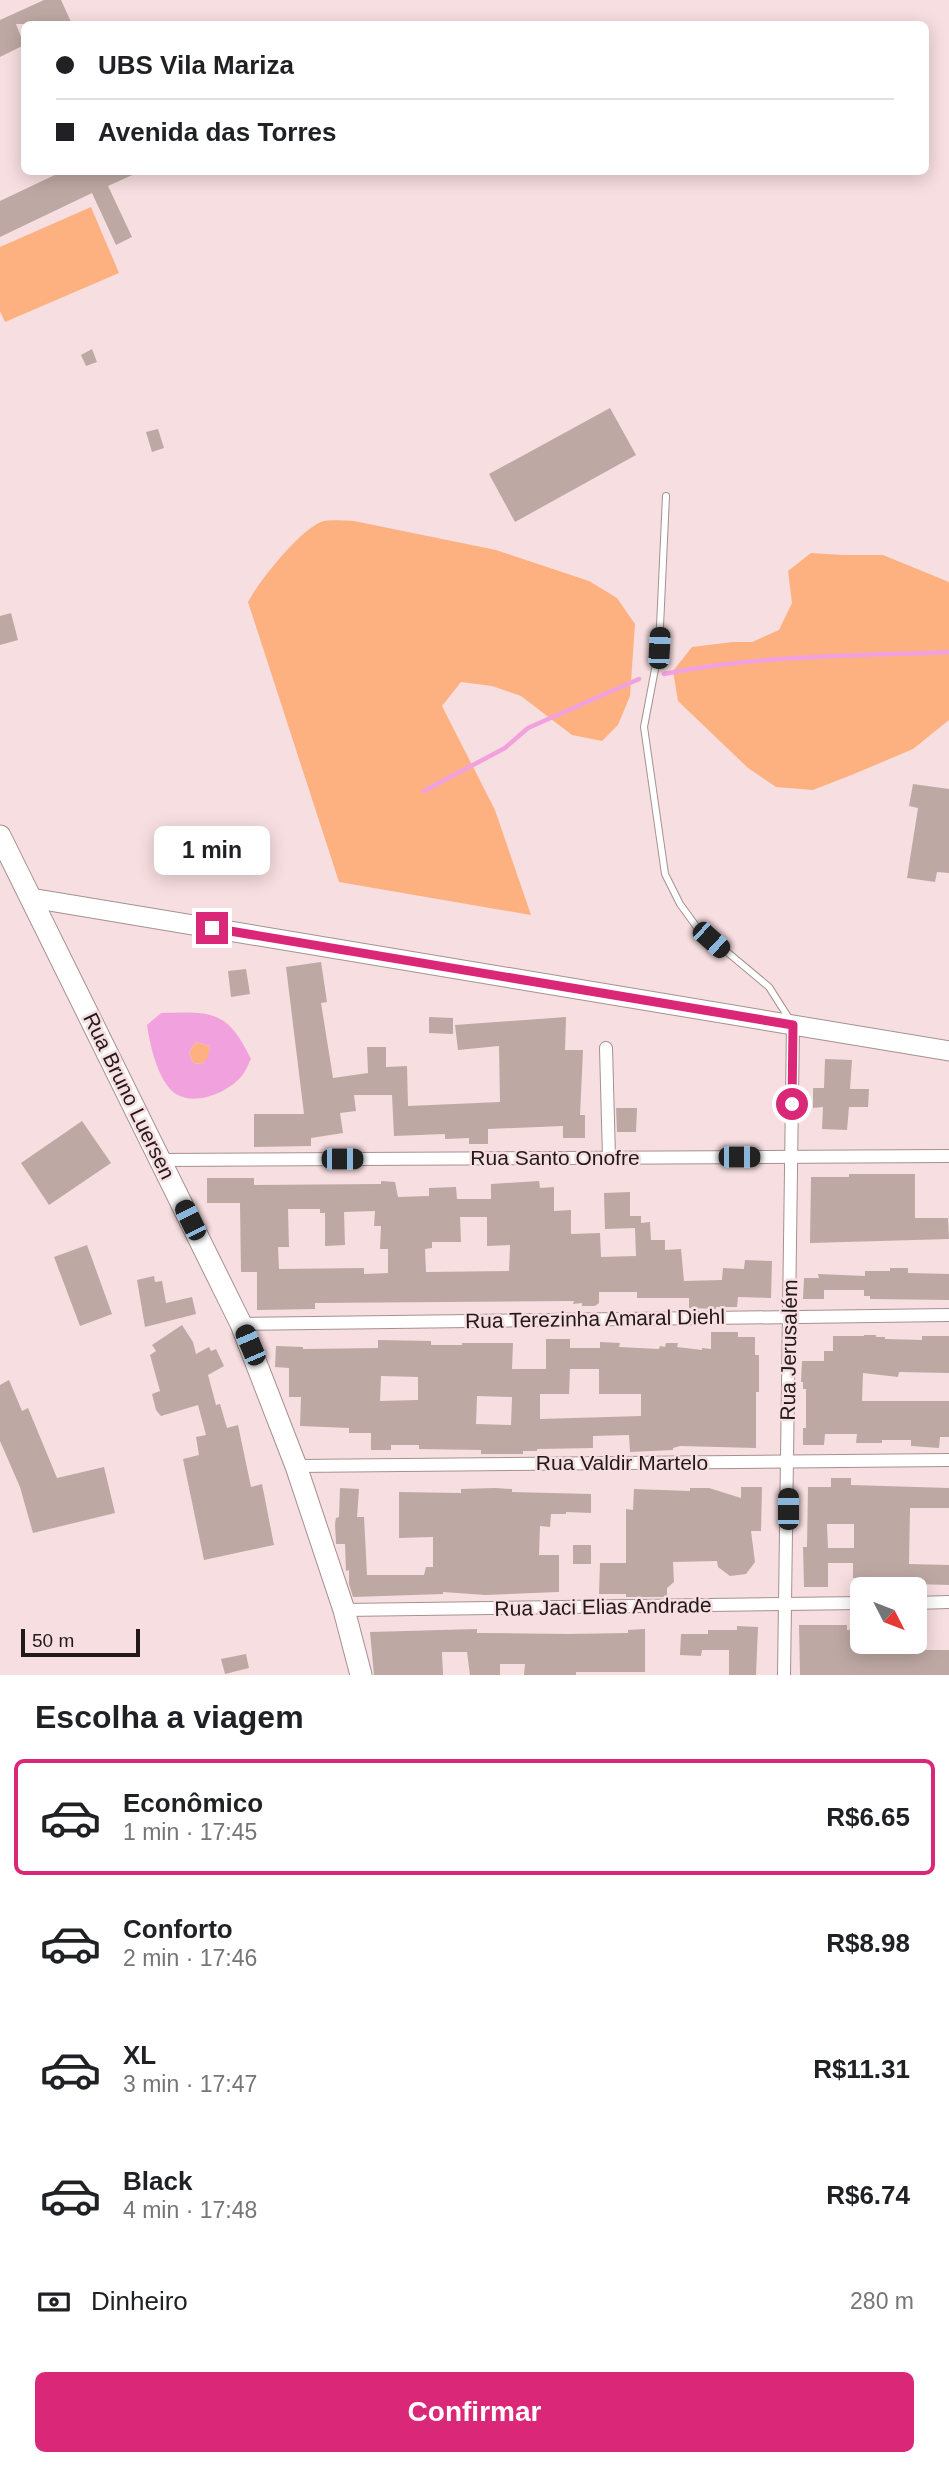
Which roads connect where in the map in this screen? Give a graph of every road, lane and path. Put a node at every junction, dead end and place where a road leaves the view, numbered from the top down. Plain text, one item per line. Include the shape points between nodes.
1 (666, 496) dead end
2 (0, 836) edge
3 (31, 898) junction
4 (793, 1025) junction
5 (606, 1048) dead end
6 (949, 1051) edge
7 (791, 1156) junction
8 (949, 1156) edge
9 (609, 1158) junction
10 (160, 1160) junction
11 (949, 1315) edge
12 (790, 1317) junction
13 (241, 1324) junction
14 (949, 1460) edge
15 (788, 1461) junction
16 (296, 1466) junction
17 (949, 1602) edge
18 (928, 1603) edge
19 (787, 1604) junction
20 (850, 1604) edge
21 (344, 1610) junction
22 (361, 1675) edge
23 (784, 1675) edge

1 - 4 lane via 659,648 644,727 666,874 696,926 769,987
2 - 3 main road, Rua Bruno Luersen
3 - 4 main road
3 - 10 main road, Rua Bruno Luersen
4 - 6 main road
4 - 7 street, Rua Jerusalém
5 - 9 street
7 - 8 street, Rua Santo Onofre
7 - 9 street, Rua Santo Onofre
7 - 12 street, Rua Jerusalém
9 - 10 street, Rua Santo Onofre
10 - 13 main road, Rua Bruno Luersen
11 - 12 street, Rua Terezinha Amaral Diehl
12 - 13 street, Rua Terezinha Amaral Diehl
12 - 15 street, Rua Jerusalém
13 - 16 main road, Rua Bruno Luersen
14 - 15 street, Rua Valdir Martelo
15 - 16 street, Rua Valdir Martelo
15 - 19 street, Rua Jerusalém
16 - 21 main road, Rua Bruno Luersen
17 - 18 street
19 - 20 street, Rua Jaci Elias Andrade
19 - 21 street, Rua Jaci Elias Andrade
19 - 23 street, Rua Jerusalém
21 - 22 main road, Rua Bruno Luersen

